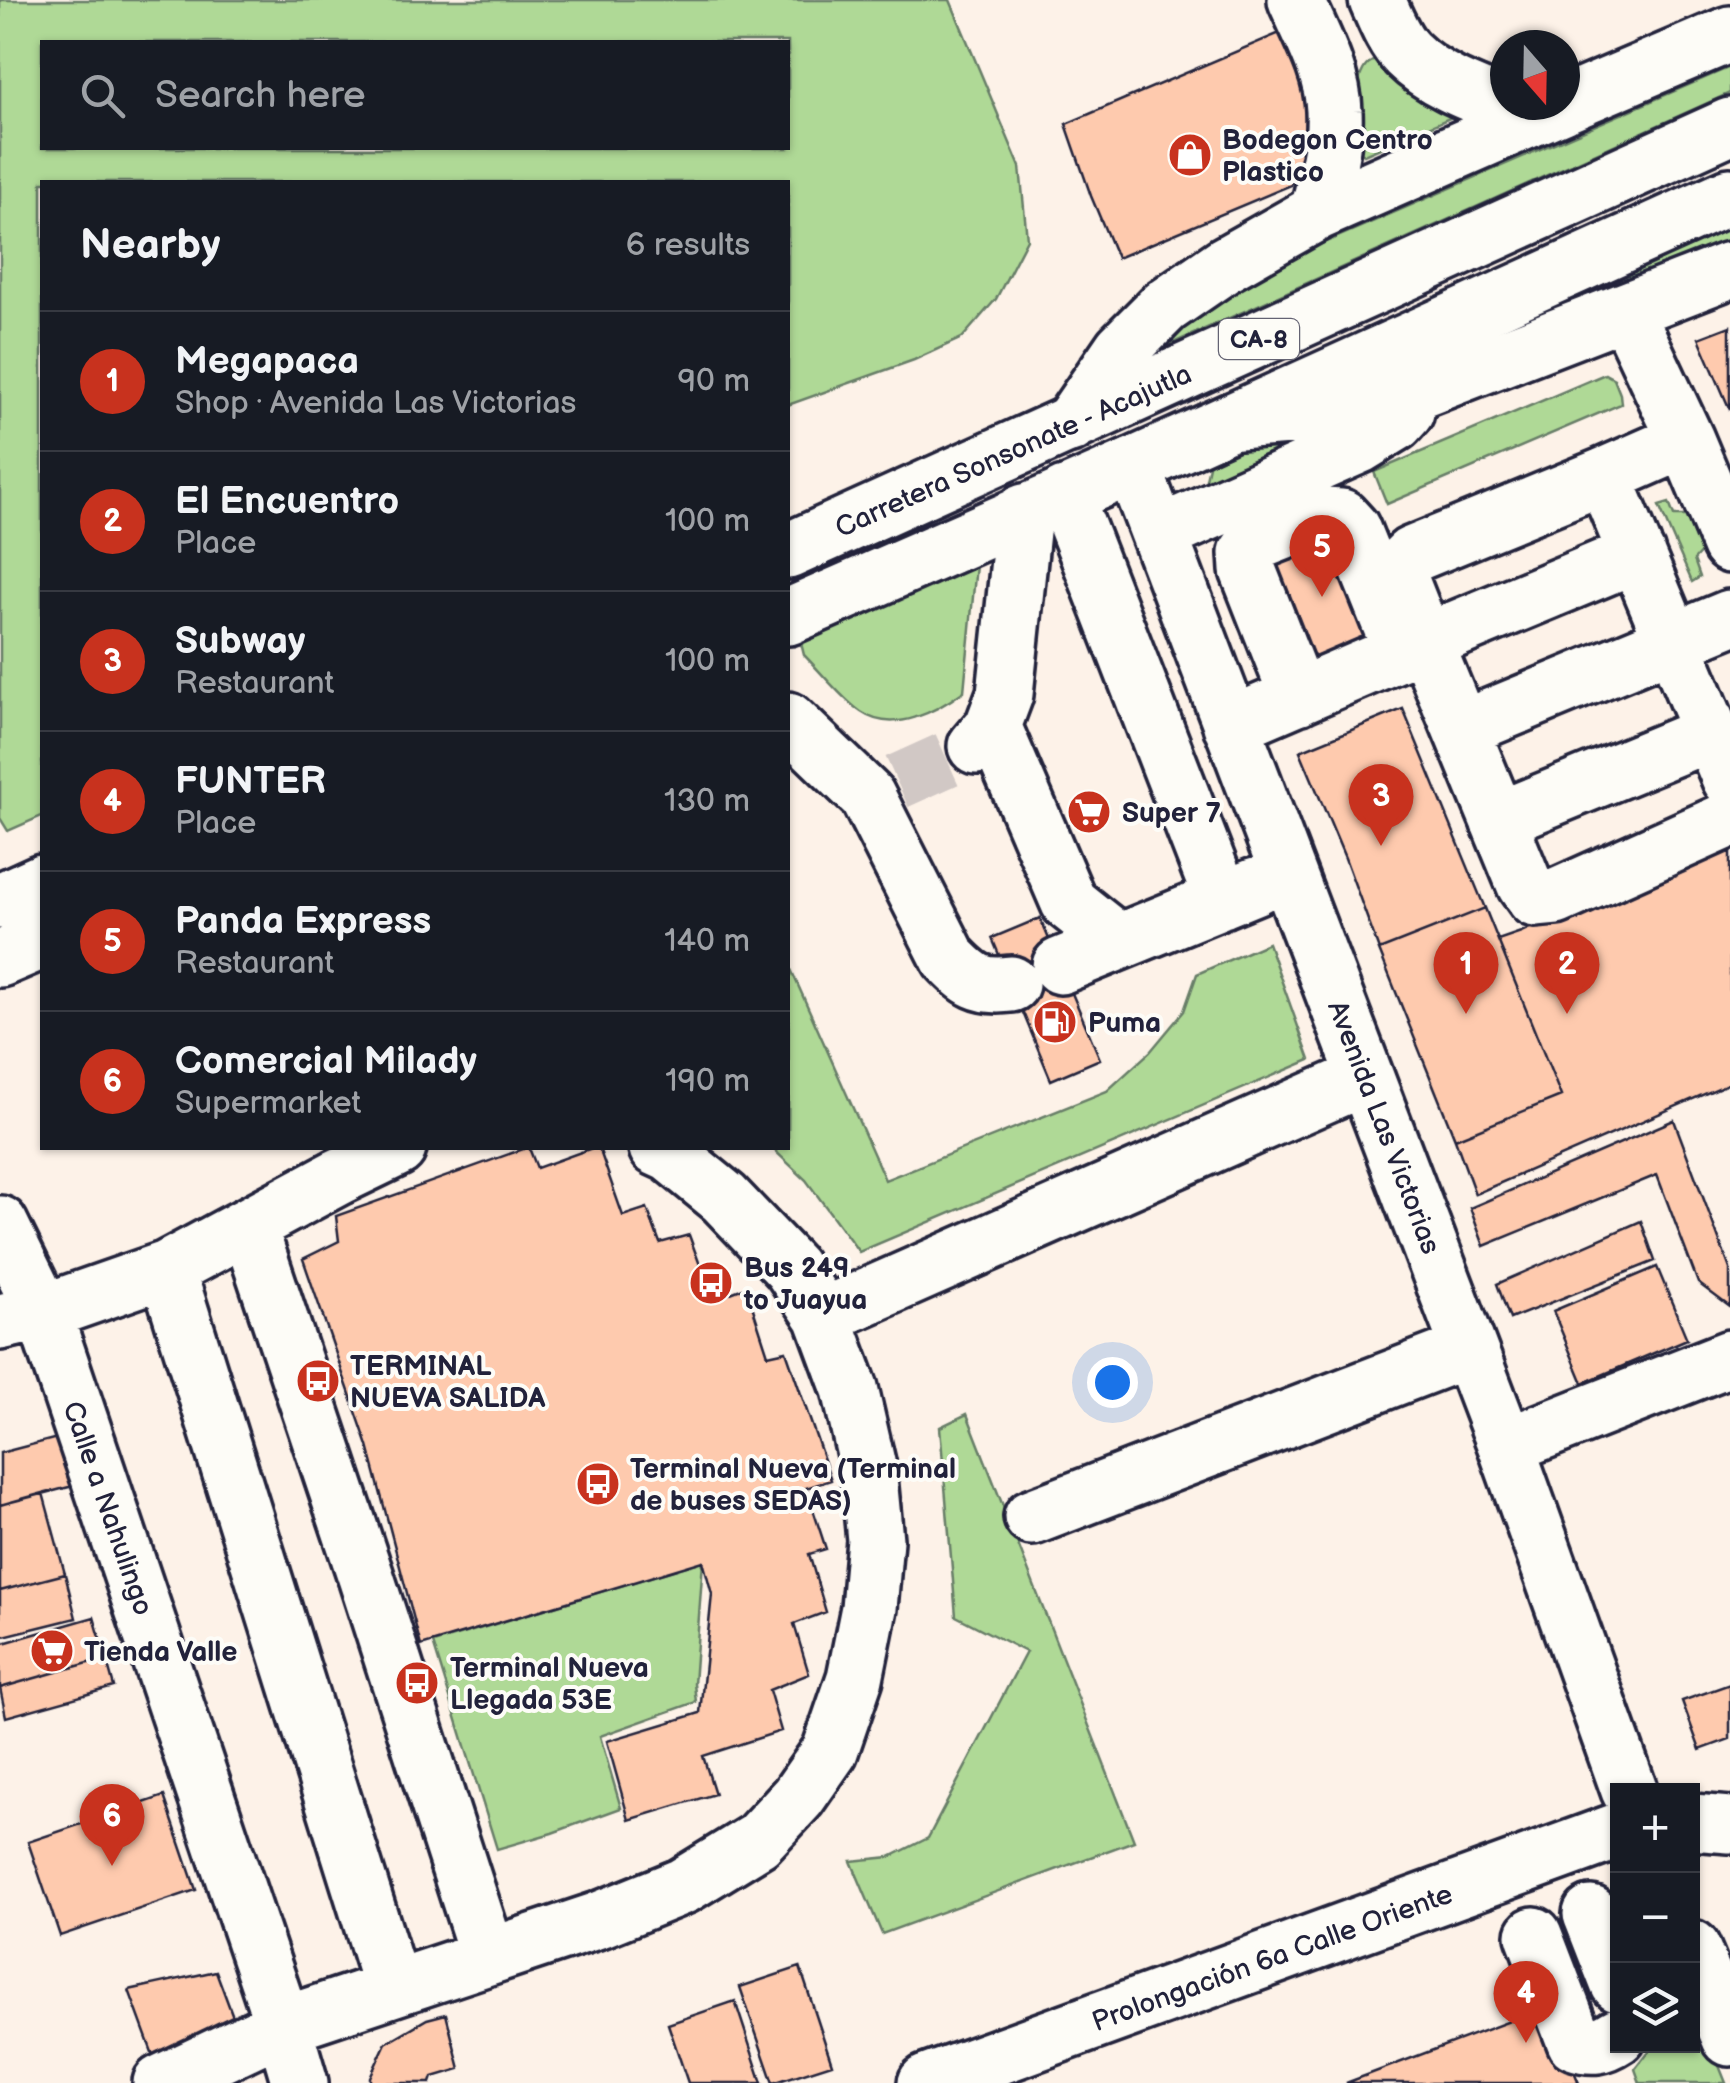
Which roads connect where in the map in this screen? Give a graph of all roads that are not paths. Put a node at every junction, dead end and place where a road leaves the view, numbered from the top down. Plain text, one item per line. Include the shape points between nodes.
1 (1296, 0) edge
2 (1383, 13) edge
3 (1730, 34) edge
4 (1321, 58) junction
5 (1490, 91) edge
6 (1580, 98) edge
7 (1528, 120) edge
8 (1730, 126) edge
9 (1730, 197) edge
10 (1318, 212) junction
11 (1730, 270) edge
12 (1626, 312) junction
13 (1428, 388) junction
14 (1230, 421) junction
15 (1070, 425) junction
16 (1686, 440) junction
17 (1132, 466) junction
18 (1604, 476) junction
19 (1044, 504) junction
20 (1159, 534) junction
21 (1730, 544) edge
22 (790, 550) edge
23 (1637, 554) junction
24 (790, 616) edge
25 (1730, 618) edge
26 (1673, 642) junction
27 (1413, 647) junction
28 (1298, 697) junction
29 (790, 721) edge
30 (1231, 725) junction
31 (1461, 729) junction
32 (1720, 756) edge
33 (1730, 819) edge
34 (1498, 820) junction
35 (1288, 873) junction
36 (40, 883) edge
37 (1222, 900) junction
38 (0, 901) edge
39 (40, 942) edge
40 (1118, 942) junction
41 (0, 959) edge
42 (1366, 1077) junction
43 (394, 1150) edge
44 (661, 1150) edge
45 (0, 1224) edge
46 (249, 1226) junction
47 (167, 1270) junction
48 (824, 1316) junction
49 (22, 1317) edge
50 (1469, 1349) junction
51 (1730, 1358) edge
52 (1506, 1446) junction
53 (1032, 1517) dead end
54 (1626, 1783) edge
55 (1700, 1823) edge
56 (1730, 1825) edge
57 (1610, 1835) edge
58 (1591, 1914) dead end
59 (1534, 1935) dead end
60 (488, 1956) junction
61 (1610, 1963) edge
62 (1698, 1963) edge
63 (392, 1988) junction
64 (283, 2026) junction
65 (1730, 2038) edge
66 (1610, 2041) edge
67 (160, 2083) edge
68 (300, 2083) edge
69 (926, 2083) edge

1 - 4 main road
2 - 4 main road
2 - 5 main road via 1405,52 1432,75
3 - 6 main road
4 - 10 main road via 1334,110
7 - 10 main road
8 - 15 main road, Carretera Sonsonate - Acajutla / CA-8
9 - 14 main road, CA-8
10 - 15 main road via 1165,306 1122,349
11 - 12 main road
12 - 13 main road
12 - 16 main road
13 - 14 main road via 1340,414
13 - 20 main road via 1396,423 1360,445
14 - 17 main road, CA-8
15 - 22 main road, Carretera Sonsonate - Acajutla / CA-8
16 - 18 main road
16 - 21 main road
17 - 19 main road, CA-8
17 - 20 main road, Avenida Las Victorias
18 - 23 main road
18 - 27 main road via 1399,566
19 - 24 main road, CA-8
19 - 37 main road
19 - 40 main road via 1005,694 984,736 1068,902
20 - 30 main road, Avenida Las Victorias
23 - 26 main road
23 - 27 main road
25 - 26 main road
26 - 31 main road
26 - 32 main road
27 - 28 main road
27 - 28 main road via 1341,517 1324,516 1255,544 1247,553 1248,570
27 - 31 main road
28 - 30 main road
29 - 40 main road via 882,789 948,958 968,978 991,987
30 - 35 main road, Avenida Las Victorias
31 - 34 main road
32 - 34 main road
33 - 34 main road via 1556,898 1535,899
35 - 37 main road
35 - 42 main road, Avenida Las Victorias
36 - 38 main road
37 - 40 main road
39 - 41 main road
42 - 48 main road
42 - 50 main road, Avenida Las Victorias
43 - 46 main road
44 - 48 main road via 724,1198 791,1268
45 - 49 main road, Calle a Nahulingo
46 - 47 main road
46 - 60 main road
47 - 49 main road
47 - 63 main road
48 - 60 main road via 868,1467 875,1540 855,1678 830,1751 758,1840 683,1886
49 - 64 main road, Calle a Nahulingo
50 - 52 main road, Avenida Las Victorias
50 - 53 main road
51 - 52 main road
52 - 54 main road, Avenida Las Victorias
55 - 56 main road
57 - 69 main road, Prolongación 6a Calle Oriente
58 - 61 main road
59 - 66 main road via 1575,2042 1590,2047
60 - 63 main road
62 - 65 main road
63 - 64 main road
64 - 67 main road
64 - 68 main road, Calle a Nahulingo

